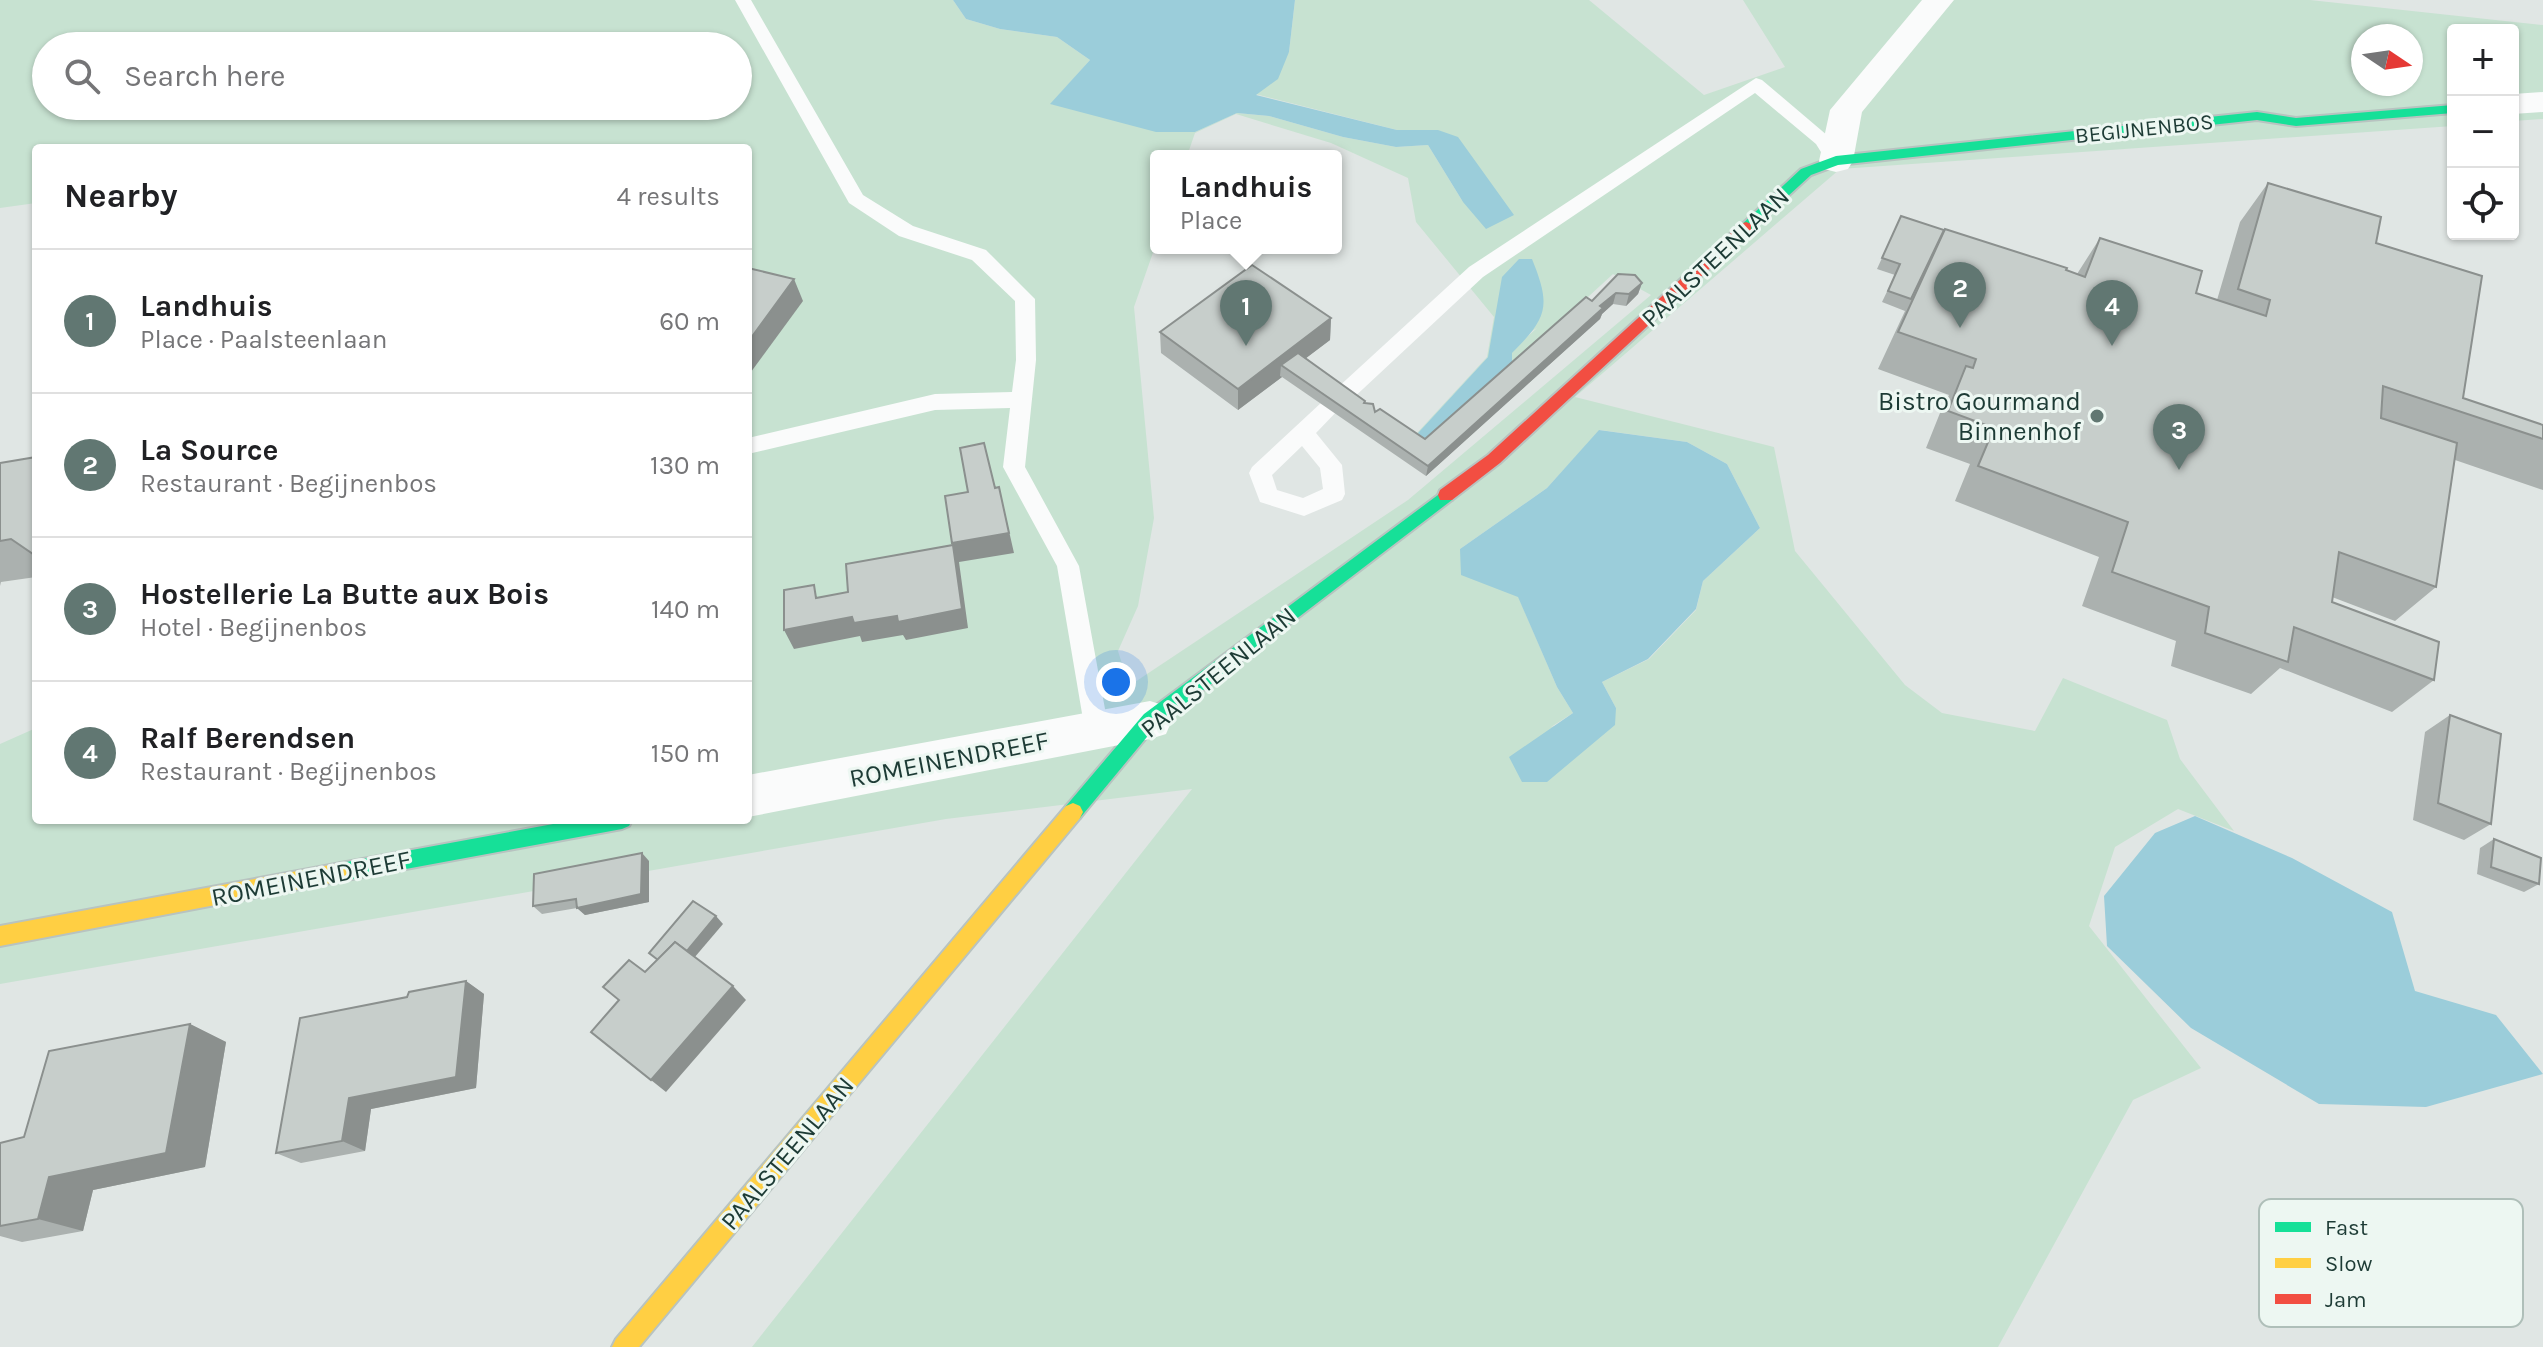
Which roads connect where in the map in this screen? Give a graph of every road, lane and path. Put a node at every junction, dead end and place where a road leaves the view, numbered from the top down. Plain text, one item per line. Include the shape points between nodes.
1 (743, 0) edge
2 (1939, 0) edge
3 (2543, 102) edge
4 (2519, 104) edge
5 (2447, 109) edge
6 (1836, 161) junction
7 (1021, 400) junction
8 (1302, 432) dead end
9 (752, 445) edge
10 (1150, 720) junction
11 (1097, 731) junction
12 (752, 795) edge
13 (601, 824) edge
14 (0, 936) edge
15 (624, 1347) edge

1 - 7 lane via 856,199 906,231 979,255 1025,299
2 - 6 street via 1846,110
3 - 4 street
5 - 6 street, BEGIJNENBOS via 2296,122 2257,116
6 - 8 lane via 1822,140 1756,84 1476,272
6 - 10 street, PAALSTEENLAAN via 1806,172 1494,459
7 - 9 lane via 935,402
7 - 11 lane via 1014,467 1068,566
10 - 11 street, ROMEINENDREEF
10 - 15 street, PAALSTEENLAAN
11 - 12 street, ROMEINENDREEF
13 - 14 street, ROMEINENDREEF

